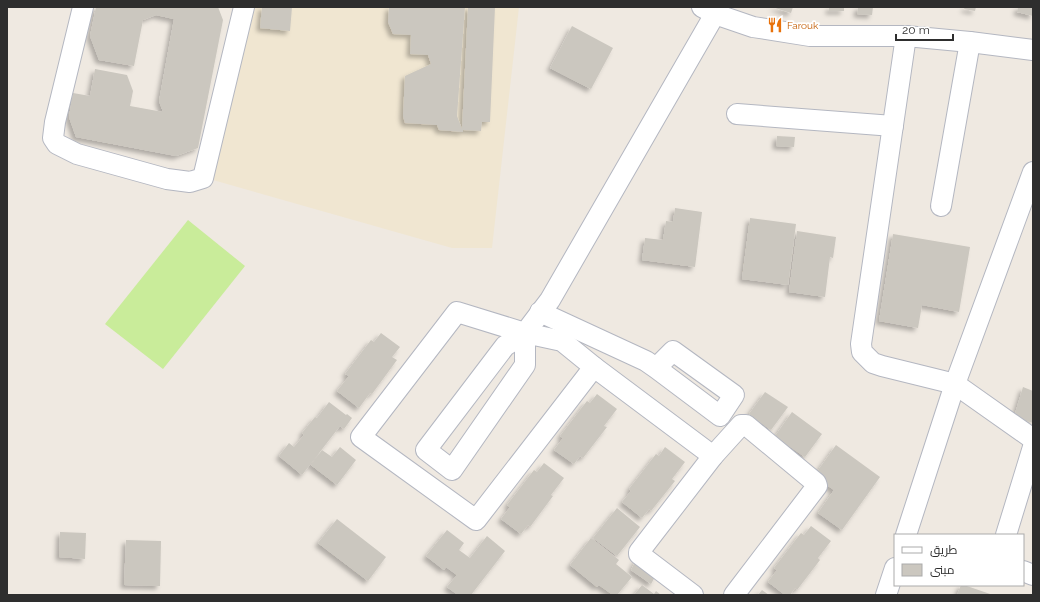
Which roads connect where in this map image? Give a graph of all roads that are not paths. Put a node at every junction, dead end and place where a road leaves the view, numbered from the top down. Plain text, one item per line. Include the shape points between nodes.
1 (83, 7) edge
2 (244, 7) edge
3 (708, 10) edge
4 (906, 36) junction
5 (970, 42) junction
6 (1033, 50) edge
7 (737, 114) dead end
8 (893, 126) junction
9 (1033, 172) edge
10 (941, 206) dead end
11 (540, 312) junction
12 (525, 333) junction
13 (594, 367) junction
14 (656, 368) dead end
15 (955, 384) junction
16 (1033, 439) edge
17 (1033, 447) edge
18 (712, 456) junction
19 (906, 534) edge
20 (1006, 534) edge
21 (894, 571) edge
22 (693, 595) edge
23 (734, 595) edge
24 (886, 595) edge

1 - 2 street via 53,138 57,144 77,154 159,177 190,182 203,178
3 - 4 street via 753,27 810,36
3 - 11 street via 550,300
4 - 5 street
4 - 8 street
5 - 6 street
5 - 10 street
7 - 8 street
8 - 15 street via 861,344 862,352 874,363
9 - 15 street
11 - 12 street
11 - 14 street
12 - 12 street via 505,346 426,450 452,470 525,365
12 - 13 street via 562,342
12 - 13 street via 457,312 361,437 476,520
13 - 18 street
15 - 16 street
15 - 19 street
17 - 20 street
18 - 22 street via 639,552
18 - 23 street via 741,425 746,425 817,486
21 - 24 street

